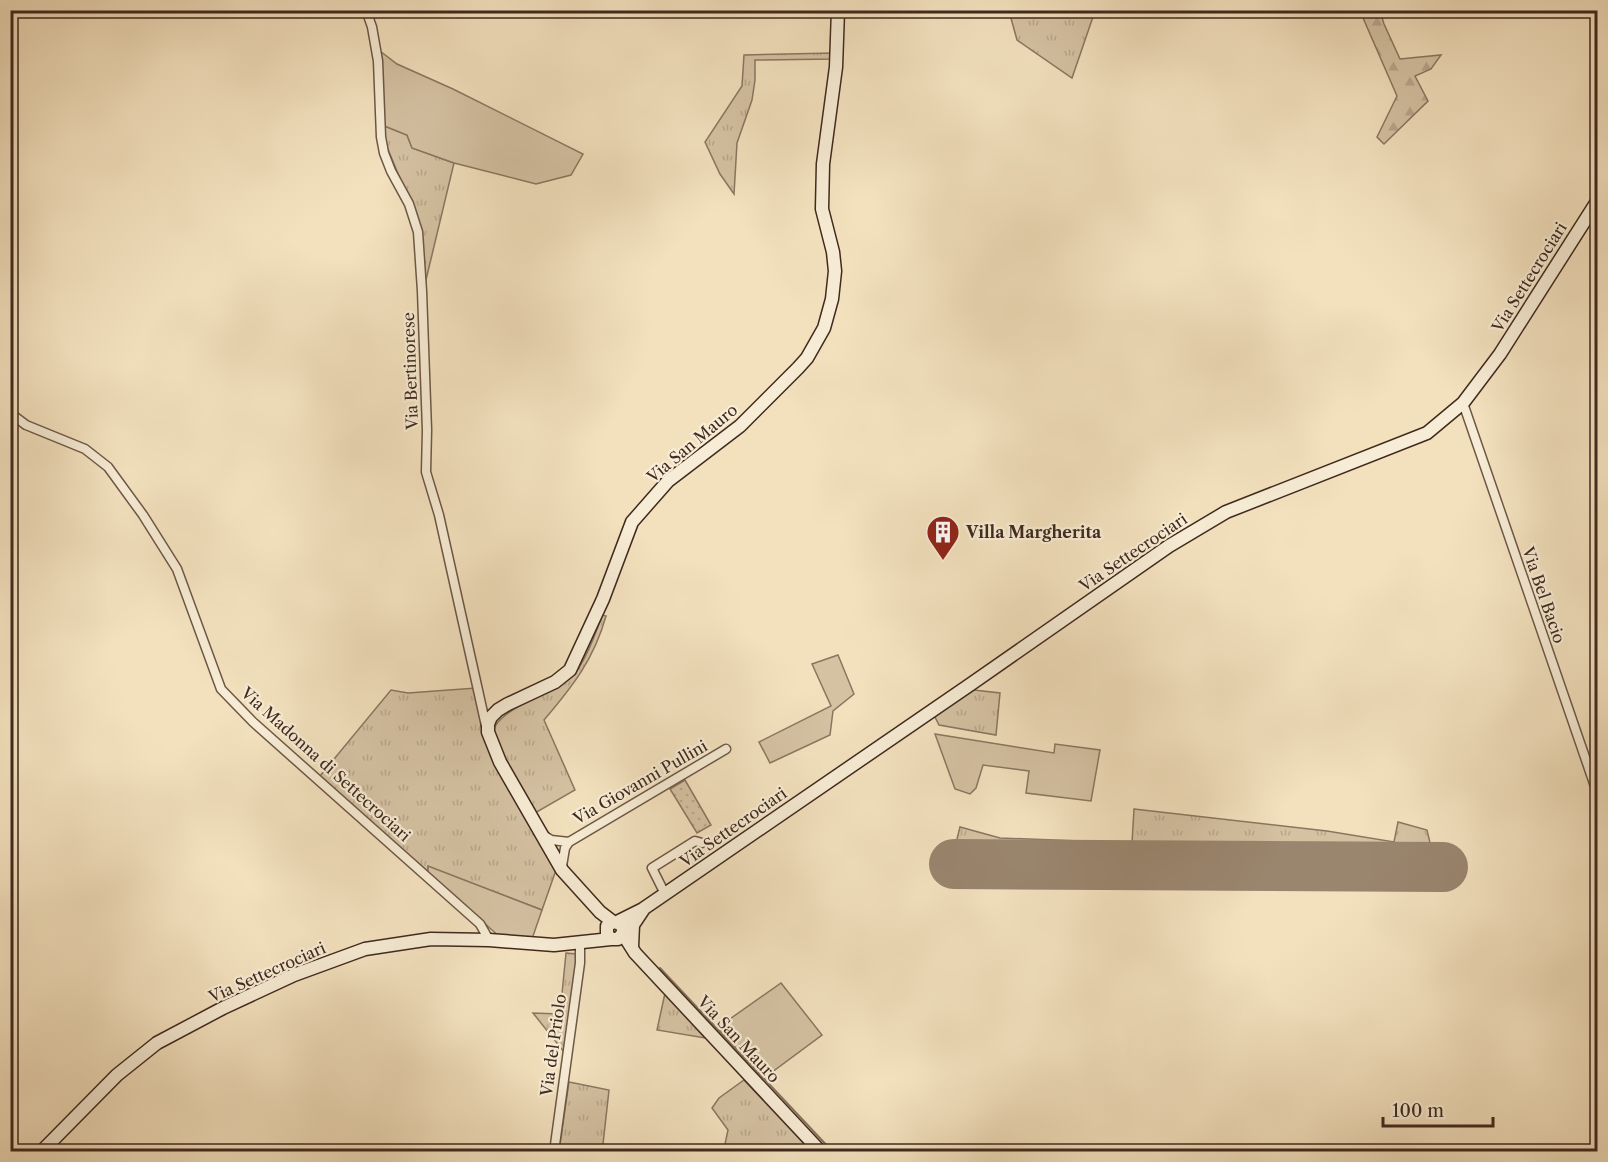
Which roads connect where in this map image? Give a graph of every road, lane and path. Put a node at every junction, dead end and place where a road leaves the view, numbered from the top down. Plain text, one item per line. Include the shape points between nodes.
1 (366, 10) edge
2 (838, 10) edge
3 (1598, 200) edge
4 (1463, 403) junction
5 (10, 413) edge
6 (488, 732) junction
7 (726, 749) dead end
8 (1598, 795) edge
9 (702, 843) dead end
10 (560, 847) junction
11 (665, 894) junction
12 (643, 909) junction
13 (615, 930) junction
14 (489, 940) junction
15 (584, 942) junction
16 (633, 950) junction
17 (42, 1152) edge
18 (554, 1152) edge
19 (821, 1152) edge

1 - 6 street, Via Bertinorese via 378,61 384,153 418,232 428,430 426,472
2 - 6 main road, Via San Mauro via 822,209 835,272 824,328 807,358 790,377 740,426 668,481 644,507 632,522 603,599 570,670 555,682 498,710 488,724
3 - 4 main road, Via Settecrociari via 1500,354
4 - 8 street, Via Bel Bacio
4 - 11 main road, Via Settecrociari via 1427,433 1226,512 1168,546
5 - 14 street, Via Madonna di Settecrociari via 26,425 85,449 108,466 177,569 221,689 480,924
6 - 10 main road, Via San Mauro via 500,762 540,833
7 - 10 street, Via Giovanni Pullini
9 - 11 street via 695,841 652,868
10 - 13 main road, Via San Mauro via 562,870
11 - 12 main road, Via Settecrociari
12 - 13 main road, Via Settecrociari
12 - 16 main road via 633,925
13 - 15 main road, Via Settecrociari
13 - 16 main road, Via San Mauro
14 - 15 main road, Via Settecrociari via 554,945
14 - 17 main road, Via Settecrociari via 431,939 365,949 294,975 223,1008 157,1042 117,1075
15 - 18 street, Via del Priolo
16 - 19 main road, Via San Mauro

